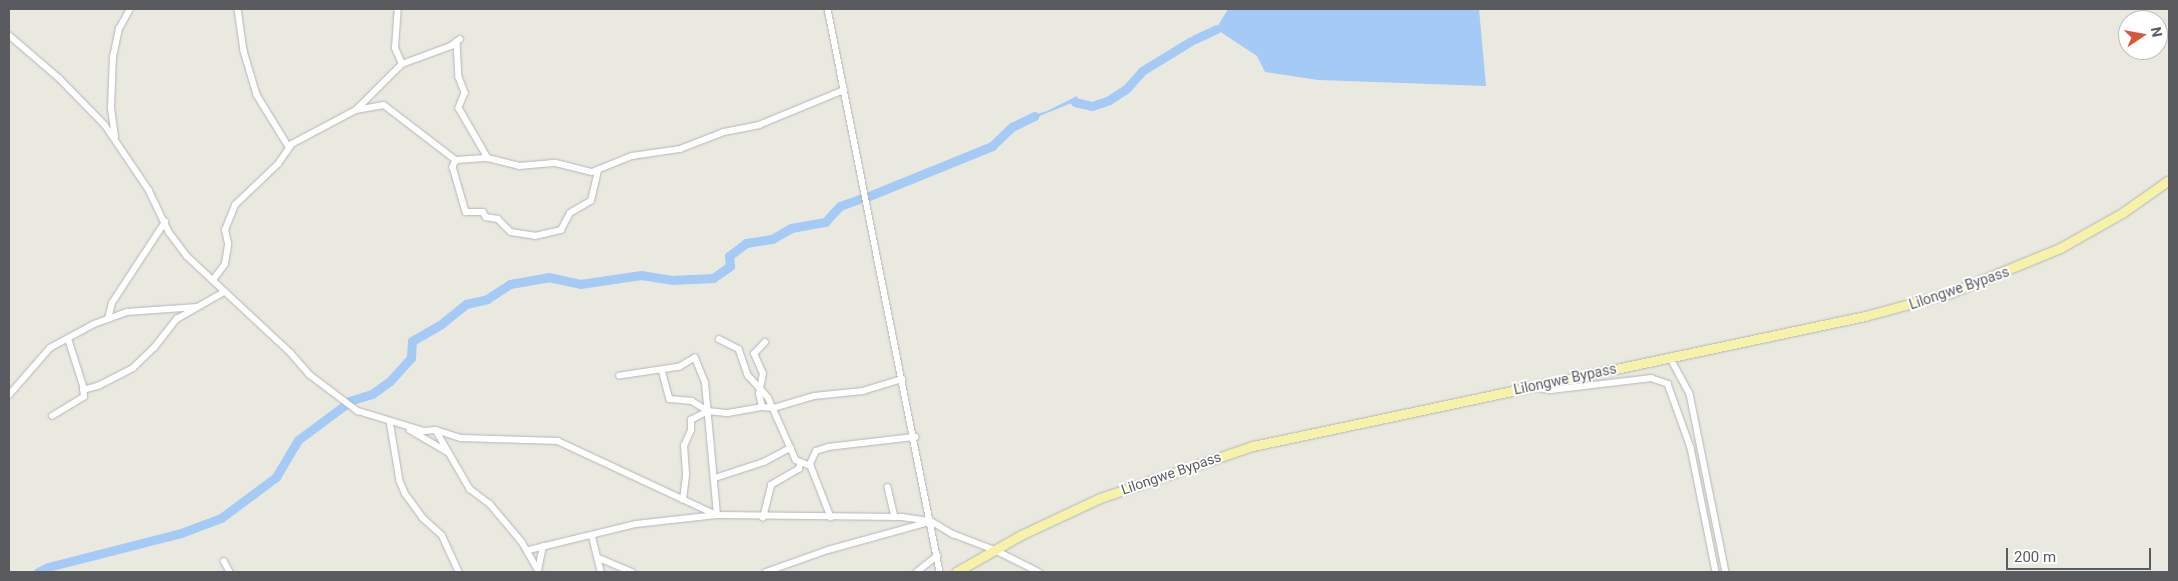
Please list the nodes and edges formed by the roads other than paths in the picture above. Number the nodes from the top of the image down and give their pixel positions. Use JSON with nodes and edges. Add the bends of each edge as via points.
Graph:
{"nodes":[{"id":1,"x":130,"y":9,"type":"edge"},
{"id":2,"x":238,"y":9,"type":"edge"},
{"id":3,"x":398,"y":9,"type":"edge"},
{"id":4,"x":828,"y":9,"type":"edge"},
{"id":5,"x":9,"y":36,"type":"edge"},
{"id":6,"x":402,"y":64,"type":"junction"},
{"id":7,"x":844,"y":90,"type":"junction"},
{"id":8,"x":356,"y":110,"type":"junction"},
{"id":9,"x":116,"y":139,"type":"junction"},
{"id":10,"x":289,"y":147,"type":"junction"},
{"id":11,"x":488,"y":158,"type":"junction"},
{"id":12,"x":456,"y":160,"type":"junction"},
{"id":13,"x":598,"y":171,"type":"junction"},
{"id":14,"x":2169,"y":180,"type":"edge"},
{"id":15,"x":165,"y":222,"type":"junction"},
{"id":16,"x":213,"y":280,"type":"junction"},
{"id":17,"x":224,"y":292,"type":"junction"},
{"id":18,"x":197,"y":307,"type":"junction"},
{"id":19,"x":108,"y":318,"type":"junction"},
{"id":20,"x":68,"y":339,"type":"junction"},
{"id":21,"x":719,"y":339,"type":"dead end"},
{"id":22,"x":765,"y":342,"type":"dead end"},
{"id":23,"x":1670,"y":357,"type":"junction"},
{"id":24,"x":662,"y":370,"type":"junction"},
{"id":25,"x":620,"y":376,"type":"dead end"},
{"id":26,"x":902,"y":379,"type":"junction"},
{"id":27,"x":1528,"y":386,"type":"junction"},
{"id":28,"x":760,"y":388,"type":"junction"},
{"id":29,"x":84,"y":390,"type":"junction"},
{"id":30,"x":9,"y":395,"type":"edge"},
{"id":31,"x":762,"y":407,"type":"junction"},
{"id":32,"x":774,"y":408,"type":"junction"},
{"id":33,"x":708,"y":411,"type":"junction"},
{"id":34,"x":52,"y":416,"type":"dead end"},
{"id":35,"x":390,"y":422,"type":"junction"},
{"id":36,"x":436,"y":430,"type":"junction"},
{"id":37,"x":915,"y":437,"type":"junction"},
{"id":38,"x":790,"y":448,"type":"junction"},
{"id":39,"x":449,"y":453,"type":"junction"},
{"id":40,"x":800,"y":464,"type":"junction"},
{"id":41,"x":810,"y":464,"type":"junction"},
{"id":42,"x":715,"y":478,"type":"junction"},
{"id":43,"x":888,"y":487,"type":"dead end"},
{"id":44,"x":683,"y":500,"type":"junction"},
{"id":45,"x":717,"y":515,"type":"junction"},
{"id":46,"x":895,"y":517,"type":"junction"},
{"id":47,"x":763,"y":518,"type":"junction"},
{"id":48,"x":831,"y":518,"type":"junction"},
{"id":49,"x":931,"y":521,"type":"junction"},
{"id":50,"x":592,"y":535,"type":"junction"},
{"id":51,"x":543,"y":547,"type":"junction"},
{"id":52,"x":529,"y":550,"type":"junction"},
{"id":53,"x":995,"y":550,"type":"junction"},
{"id":54,"x":937,"y":556,"type":"junction"},
{"id":55,"x":600,"y":558,"type":"junction"},
{"id":56,"x":224,"y":561,"type":"dead end"},
{"id":57,"x":538,"y":571,"type":"edge"},
{"id":58,"x":230,"y":572,"type":"edge"},
{"id":59,"x":459,"y":572,"type":"edge"},
{"id":60,"x":601,"y":572,"type":"edge"},
{"id":61,"x":632,"y":572,"type":"edge"},
{"id":62,"x":766,"y":572,"type":"edge"},
{"id":63,"x":917,"y":572,"type":"edge"},
{"id":64,"x":940,"y":572,"type":"edge"},
{"id":65,"x":956,"y":572,"type":"edge"},
{"id":66,"x":1039,"y":572,"type":"edge"},
{"id":67,"x":1716,"y":572,"type":"edge"},
{"id":68,"x":1726,"y":572,"type":"edge"}],
"edges":[{"from":1,"to":9,"type":"street","via":[[119,29],[113,57],[111,108]]},
{"from":2,"to":10,"type":"street","via":[[244,51],[257,95]]},
{"from":3,"to":6,"type":"street","via":[[395,48]]},
{"from":4,"to":7,"type":"street"},
{"from":5,"to":9,"type":"street","via":[[59,78]]},
{"from":6,"to":8,"type":"street"},
{"from":6,"to":11,"type":"street","via":[[459,41],[459,77],[465,98],[459,108]]},
{"from":7,"to":13,"type":"street","via":[[759,125],[724,132],[680,149],[632,156]]},
{"from":7,"to":26,"type":"street"},
{"from":8,"to":10,"type":"street"},
{"from":8,"to":12,"type":"street","via":[[384,105]]},
{"from":9,"to":15,"type":"street"},
{"from":10,"to":16,"type":"street","via":[[278,164],[235,205],[226,230],[225,264]]},
{"from":11,"to":12,"type":"street"},
{"from":11,"to":13,"type":"street","via":[[518,166],[556,163]]},
{"from":12,"to":13,"type":"street","via":[[453,167],[466,212],[483,212],[511,232],[535,236],[561,230],[570,213],[591,201]]},
{"from":14,"to":23,"type":"main road","name":"Lilongwe Bypass","via":[[2060,248],[1950,294],[1865,316]]},
{"from":15,"to":16,"type":"street","via":[[178,244]]},
{"from":15,"to":19,"type":"street","via":[[112,303]]},
{"from":16,"to":17,"type":"street"},
{"from":17,"to":18,"type":"street"},
{"from":17,"to":35,"type":"street","via":[[330,391],[365,415]]},
{"from":18,"to":19,"type":"street","via":[[127,312]]},
{"from":18,"to":29,"type":"street","via":[[177,318],[154,348],[132,368]]},
{"from":19,"to":20,"type":"street"},
{"from":20,"to":29,"type":"street"},
{"from":20,"to":30,"type":"street","via":[[50,348]]},
{"from":21,"to":28,"type":"street","via":[[739,349],[748,375]]},
{"from":22,"to":28,"type":"street","via":[[754,354],[763,374]]},
{"from":23,"to":27,"type":"main road","name":"Lilongwe Bypass"},
{"from":23,"to":68,"type":"street","via":[[1690,394]]},
{"from":24,"to":25,"type":"street"},
{"from":24,"to":33,"type":"street","via":[[670,398],[692,401]]},
{"from":24,"to":33,"type":"street","via":[[680,367],[695,358],[703,375]]},
{"from":26,"to":32,"type":"street","via":[[863,391],[814,396]]},
{"from":26,"to":37,"type":"street"},
{"from":27,"to":53,"type":"main road","name":"Lilongwe Bypass","via":[[1231,452],[1100,498]]},
{"from":27,"to":67,"type":"street","via":[[1551,390],[1651,378],[1668,384],[1691,448]]},
{"from":28,"to":31,"type":"street"},
{"from":28,"to":32,"type":"street"},
{"from":29,"to":34,"type":"street","via":[[81,400]]},
{"from":31,"to":32,"type":"street"},
{"from":31,"to":33,"type":"street","via":[[728,413]]},
{"from":32,"to":38,"type":"street"},
{"from":33,"to":42,"type":"street"},
{"from":33,"to":44,"type":"street","via":[[691,420],[691,430],[684,446],[686,474]]},
{"from":35,"to":36,"type":"street","via":[[424,432]]},
{"from":35,"to":39,"type":"street","via":[[423,436]]},
{"from":35,"to":59,"type":"street","via":[[405,493],[423,518],[442,535]]},
{"from":36,"to":39,"type":"street"},
{"from":36,"to":44,"type":"street","via":[[461,438],[558,441]]},
{"from":37,"to":41,"type":"street","via":[[828,447],[816,451]]},
{"from":37,"to":49,"type":"street"},
{"from":38,"to":40,"type":"street"},
{"from":38,"to":42,"type":"street","via":[[764,462]]},
{"from":39,"to":52,"type":"street","via":[[470,489],[490,504]]},
{"from":40,"to":41,"type":"street"},
{"from":40,"to":47,"type":"street","via":[[799,469],[771,485]]},
{"from":41,"to":48,"type":"street","via":[[827,500]]},
{"from":42,"to":45,"type":"street"},
{"from":43,"to":46,"type":"street"},
{"from":44,"to":45,"type":"street"},
{"from":45,"to":47,"type":"street"},
{"from":45,"to":50,"type":"street","via":[[636,524]]},
{"from":46,"to":48,"type":"street"},
{"from":46,"to":49,"type":"street"},
{"from":47,"to":48,"type":"street"},
{"from":49,"to":53,"type":"street","via":[[953,534]]},
{"from":49,"to":54,"type":"street"},
{"from":49,"to":62,"type":"street","via":[[828,550]]},
{"from":50,"to":51,"type":"street"},
{"from":50,"to":55,"type":"street"},
{"from":51,"to":52,"type":"street"},
{"from":51,"to":57,"type":"street"},
{"from":52,"to":57,"type":"street"},
{"from":53,"to":65,"type":"main road","name":"Lilongwe Bypass"},
{"from":53,"to":66,"type":"street"},
{"from":54,"to":63,"type":"street"},
{"from":54,"to":64,"type":"street"},
{"from":55,"to":60,"type":"street"},
{"from":55,"to":61,"type":"street"},
{"from":56,"to":58,"type":"street"}]}
